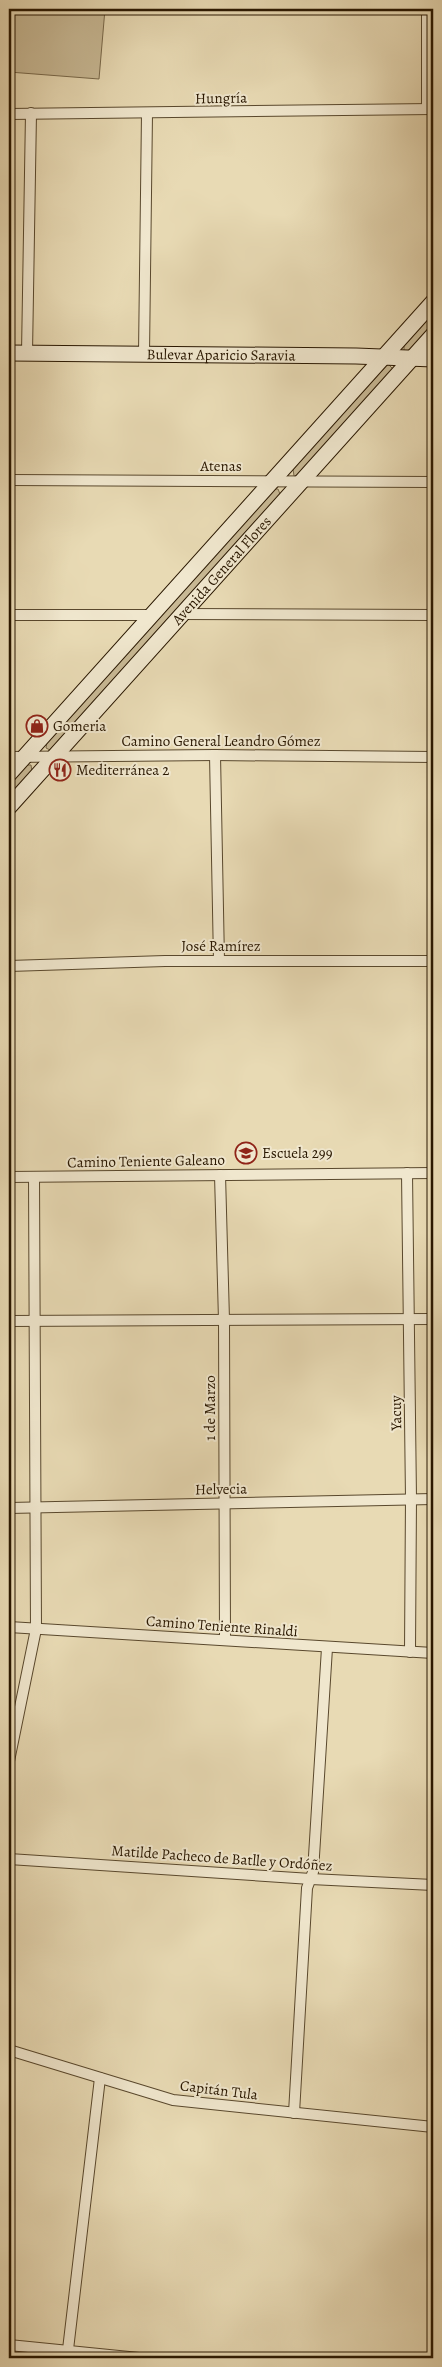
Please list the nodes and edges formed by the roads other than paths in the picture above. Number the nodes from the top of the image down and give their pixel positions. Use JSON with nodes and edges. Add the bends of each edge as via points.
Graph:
{"nodes":[{"id":1,"x":427,"y":9,"type":"edge"},
{"id":2,"x":430,"y":109,"type":"edge"},
{"id":3,"x":31,"y":113,"type":"junction"},
{"id":4,"x":9,"y":114,"type":"edge"},
{"id":5,"x":147,"y":114,"type":"junction"},
{"id":6,"x":433,"y":302,"type":"edge"},
{"id":7,"x":433,"y":334,"type":"edge"},
{"id":8,"x":9,"y":353,"type":"edge"},
{"id":9,"x":26,"y":353,"type":"junction"},
{"id":10,"x":144,"y":354,"type":"junction"},
{"id":11,"x":384,"y":357,"type":"junction"},
{"id":12,"x":410,"y":358,"type":"junction"},
{"id":13,"x":433,"y":359,"type":"edge"},
{"id":14,"x":9,"y":480,"type":"edge"},
{"id":15,"x":272,"y":481,"type":"junction"},
{"id":16,"x":302,"y":481,"type":"junction"},
{"id":17,"x":433,"y":482,"type":"edge"},
{"id":18,"x":181,"y":614,"type":"junction"},
{"id":19,"x":9,"y":615,"type":"edge"},
{"id":20,"x":150,"y":615,"type":"junction"},
{"id":21,"x":433,"y":615,"type":"edge"},
{"id":22,"x":215,"y":755,"type":"junction"},
{"id":23,"x":56,"y":756,"type":"junction"},
{"id":24,"x":9,"y":757,"type":"edge"},
{"id":25,"x":24,"y":757,"type":"junction"},
{"id":26,"x":433,"y":757,"type":"edge"},
{"id":27,"x":9,"y":774,"type":"edge"},
{"id":28,"x":9,"y":807,"type":"edge"},
{"id":29,"x":219,"y":961,"type":"junction"},
{"id":30,"x":433,"y":961,"type":"edge"},
{"id":31,"x":9,"y":966,"type":"edge"},
{"id":32,"x":407,"y":1173,"type":"junction"},
{"id":33,"x":433,"y":1173,"type":"edge"},
{"id":34,"x":220,"y":1175,"type":"junction"},
{"id":35,"x":9,"y":1177,"type":"edge"},
{"id":36,"x":34,"y":1177,"type":"junction"},
{"id":37,"x":410,"y":1319,"type":"junction"},
{"id":38,"x":433,"y":1319,"type":"edge"},
{"id":39,"x":224,"y":1320,"type":"junction"},
{"id":40,"x":9,"y":1321,"type":"edge"},
{"id":41,"x":36,"y":1321,"type":"junction"},
{"id":42,"x":412,"y":1498,"type":"junction"},
{"id":43,"x":433,"y":1499,"type":"edge"},
{"id":44,"x":226,"y":1504,"type":"junction"},
{"id":45,"x":9,"y":1508,"type":"edge"},
{"id":46,"x":36,"y":1508,"type":"junction"},
{"id":47,"x":9,"y":1627,"type":"edge"},
{"id":48,"x":36,"y":1629,"type":"junction"},
{"id":49,"x":225,"y":1640,"type":"junction"},
{"id":50,"x":327,"y":1648,"type":"junction"},
{"id":51,"x":410,"y":1652,"type":"junction"},
{"id":52,"x":433,"y":1653,"type":"edge"},
{"id":53,"x":9,"y":1761,"type":"edge"},
{"id":54,"x":9,"y":1859,"type":"edge"},
{"id":55,"x":311,"y":1879,"type":"junction"},
{"id":56,"x":433,"y":1885,"type":"edge"},
{"id":57,"x":9,"y":2050,"type":"edge"},
{"id":58,"x":100,"y":2078,"type":"junction"},
{"id":59,"x":294,"y":2114,"type":"junction"},
{"id":60,"x":433,"y":2126,"type":"edge"},
{"id":61,"x":9,"y":2344,"type":"edge"},
{"id":62,"x":68,"y":2355,"type":"edge"},
{"id":63,"x":139,"y":2358,"type":"edge"}],
"edges":[{"from":1,"to":2,"type":"street"},
{"from":2,"to":5,"type":"street","name":"Hungría"},
{"from":3,"to":4,"type":"street","name":"Hungría"},
{"from":3,"to":5,"type":"street","name":"Hungría"},
{"from":3,"to":9,"type":"street"},
{"from":5,"to":10,"type":"street"},
{"from":6,"to":11,"type":"main road","name":"Avenida General Flores"},
{"from":7,"to":12,"type":"main road","name":"Avenida General Flores"},
{"from":8,"to":9,"type":"main road","name":"Bulevar Aparicio Saravia"},
{"from":9,"to":10,"type":"main road","name":"Bulevar Aparicio Saravia"},
{"from":10,"to":11,"type":"main road","name":"Bulevar Aparicio Saravia"},
{"from":11,"to":12,"type":"main road","name":"Bulevar Aparicio Saravia"},
{"from":11,"to":15,"type":"main road","name":"Avenida General Flores"},
{"from":12,"to":13,"type":"main road","name":"Bulevar Aparicio Saravia"},
{"from":12,"to":16,"type":"main road","name":"Avenida General Flores"},
{"from":14,"to":15,"type":"street","name":"Atenas"},
{"from":15,"to":16,"type":"street","name":"Atenas"},
{"from":15,"to":20,"type":"main road","name":"Avenida General Flores"},
{"from":16,"to":17,"type":"street","name":"Atenas"},
{"from":16,"to":18,"type":"main road","name":"Avenida General Flores"},
{"from":18,"to":21,"type":"street"},
{"from":18,"to":23,"type":"main road","name":"Avenida General Flores"},
{"from":19,"to":20,"type":"street"},
{"from":20,"to":25,"type":"main road","name":"Avenida General Flores"},
{"from":22,"to":23,"type":"street","name":"Camino General Leandro Gómez"},
{"from":22,"to":26,"type":"street","name":"Camino General Leandro Gómez"},
{"from":22,"to":29,"type":"street"},
{"from":23,"to":25,"type":"street","name":"Camino General Leandro Gómez"},
{"from":23,"to":28,"type":"main road","name":"Avenida General Flores"},
{"from":24,"to":25,"type":"street","name":"Camino General Leandro Gómez"},
{"from":25,"to":27,"type":"main road","name":"Avenida General Flores"},
{"from":29,"to":30,"type":"street","name":"José Ramírez"},
{"from":29,"to":31,"type":"street","name":"José Ramírez"},
{"from":32,"to":33,"type":"street","name":"Camino Teniente Galeano"},
{"from":32,"to":34,"type":"street","name":"Camino Teniente Galeano"},
{"from":32,"to":37,"type":"street","name":"Yacuy"},
{"from":34,"to":36,"type":"street","name":"Camino Teniente Galeano"},
{"from":34,"to":39,"type":"street","name":"1 de Marzo"},
{"from":35,"to":36,"type":"street","name":"Camino Teniente Galeano"},
{"from":36,"to":41,"type":"street"},
{"from":37,"to":38,"type":"street"},
{"from":37,"to":39,"type":"street"},
{"from":37,"to":42,"type":"street","name":"Yacuy"},
{"from":39,"to":41,"type":"street"},
{"from":39,"to":44,"type":"street","name":"1 de Marzo"},
{"from":40,"to":41,"type":"street"},
{"from":41,"to":46,"type":"street"},
{"from":42,"to":43,"type":"street","name":"Helvecia"},
{"from":42,"to":44,"type":"street","name":"Helvecia"},
{"from":42,"to":51,"type":"street","name":"Yacuy"},
{"from":44,"to":46,"type":"street","name":"Helvecia"},
{"from":44,"to":49,"type":"street","name":"1 de Marzo"},
{"from":45,"to":46,"type":"street","name":"Helvecia"},
{"from":46,"to":48,"type":"street"},
{"from":47,"to":48,"type":"street","name":"Camino Teniente Rinaldi"},
{"from":48,"to":49,"type":"street","name":"Camino Teniente Rinaldi"},
{"from":48,"to":53,"type":"street"},
{"from":49,"to":50,"type":"street","name":"Camino Teniente Rinaldi"},
{"from":50,"to":51,"type":"street","name":"Camino Teniente Rinaldi"},
{"from":50,"to":55,"type":"street"},
{"from":51,"to":52,"type":"street","name":"Camino Teniente Rinaldi"},
{"from":54,"to":55,"type":"street","name":"Matilde Pacheco de Batlle y Ordóñez"},
{"from":55,"to":56,"type":"street","name":"Matilde Pacheco de Batlle y Ordóñez"},
{"from":55,"to":59,"type":"street","via":[[307,1888]]},
{"from":57,"to":58,"type":"street","name":"Capitán Tula"},
{"from":58,"to":59,"type":"street","name":"Capitán Tula","via":[[173,2100]]},
{"from":58,"to":62,"type":"street"},
{"from":59,"to":60,"type":"street","name":"Capitán Tula"},
{"from":61,"to":62,"type":"street"},
{"from":62,"to":63,"type":"street"}]}
